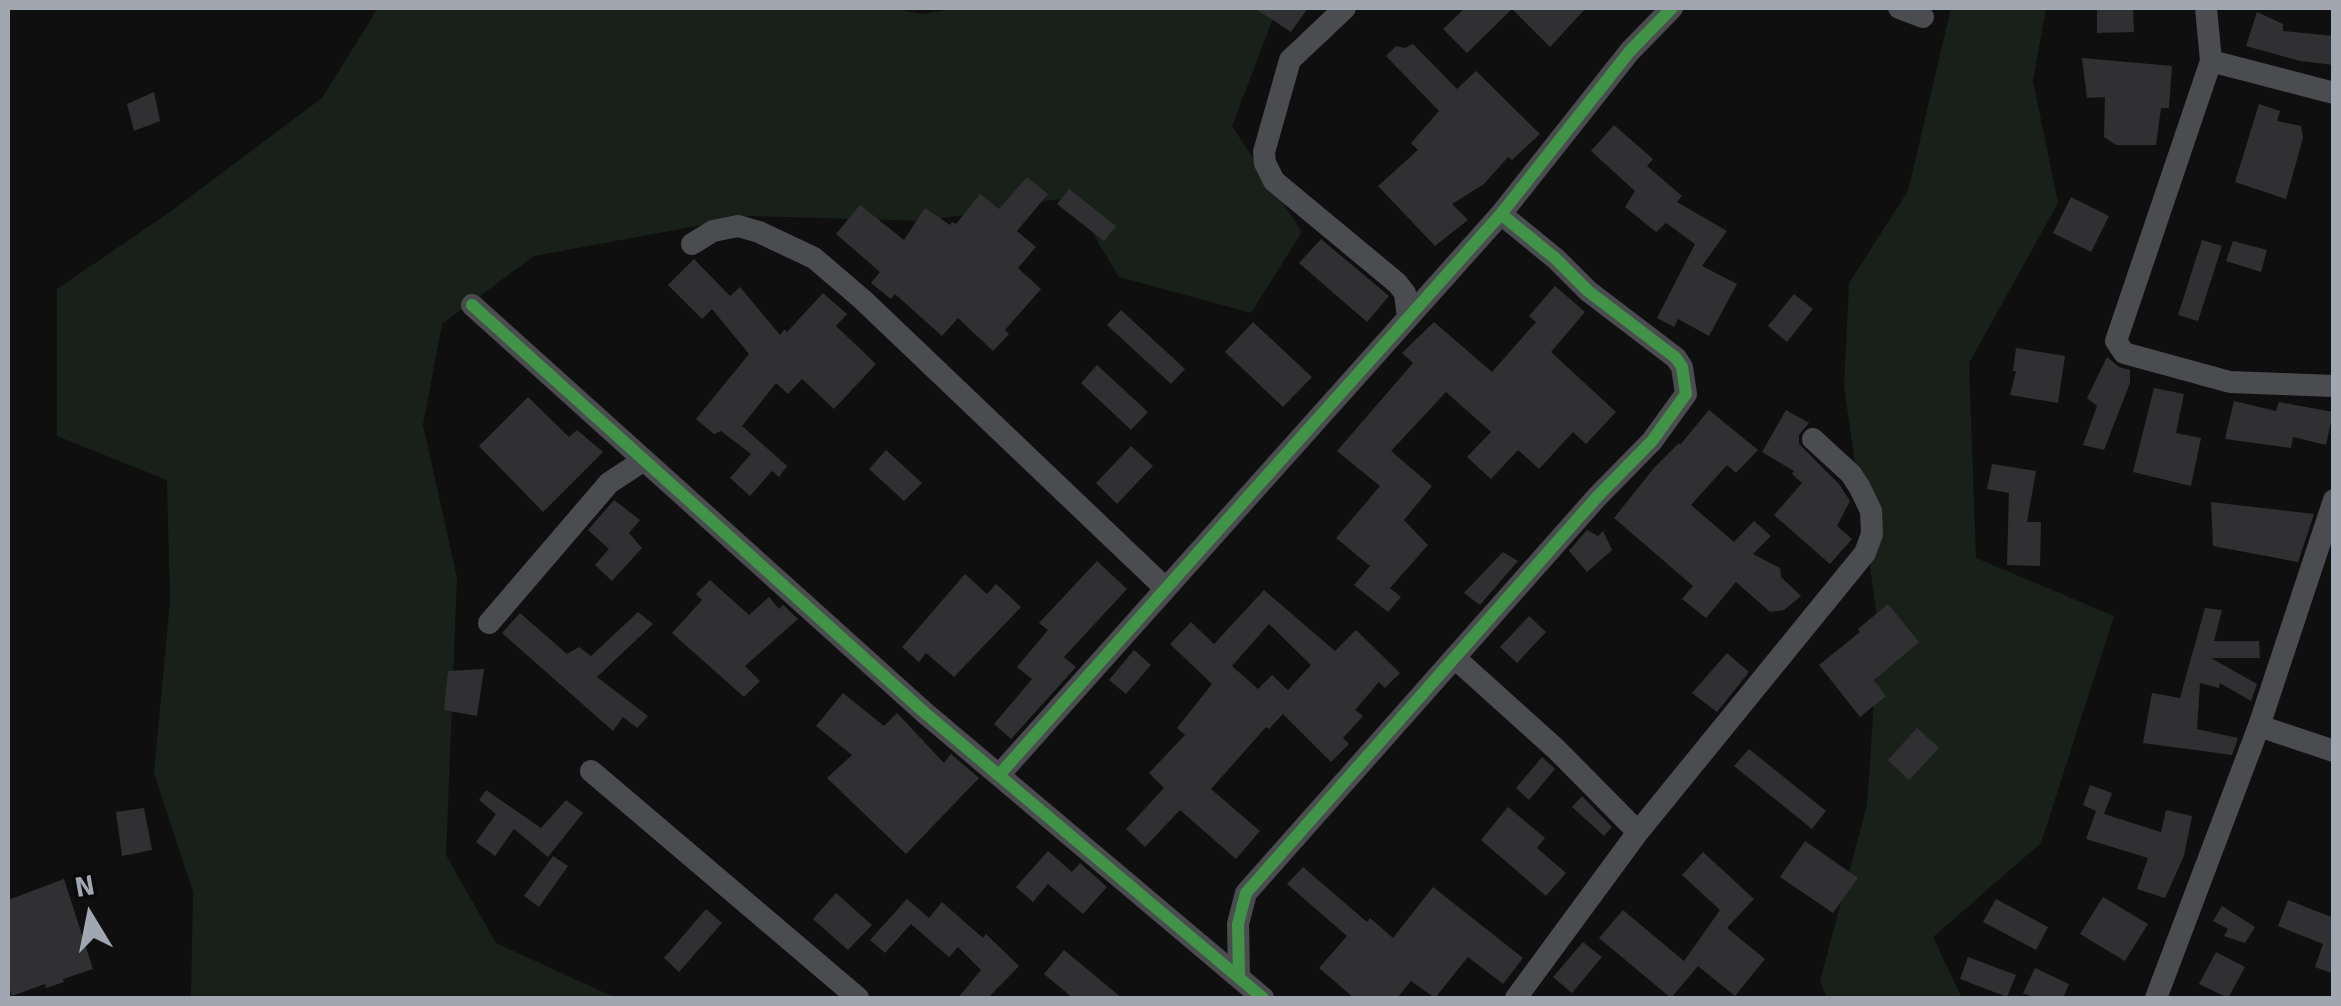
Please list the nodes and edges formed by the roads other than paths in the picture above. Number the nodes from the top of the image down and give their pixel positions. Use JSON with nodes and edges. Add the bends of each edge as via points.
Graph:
{"nodes":[{"id":1,"x":1344,"y":8,"type":"edge"},
{"id":2,"x":1672,"y":8,"type":"edge"},
{"id":3,"x":1900,"y":8,"type":"edge"},
{"id":4,"x":2206,"y":8,"type":"edge"},
{"id":5,"x":1923,"y":16,"type":"dead end"},
{"id":6,"x":2211,"y":61,"type":"junction"},
{"id":7,"x":2334,"y":93,"type":"edge"},
{"id":8,"x":1502,"y":214,"type":"junction"},
{"id":9,"x":692,"y":244,"type":"dead end"},
{"id":10,"x":472,"y":305,"type":"dead end"},
{"id":11,"x":1408,"y":318,"type":"junction"},
{"id":12,"x":2334,"y":386,"type":"edge"},
{"id":13,"x":1814,"y":439,"type":"dead end"},
{"id":14,"x":644,"y":460,"type":"junction"},
{"id":15,"x":2334,"y":500,"type":"edge"},
{"id":16,"x":1166,"y":588,"type":"junction"},
{"id":17,"x":489,"y":623,"type":"dead end"},
{"id":18,"x":1455,"y":658,"type":"junction"},
{"id":19,"x":2259,"y":726,"type":"junction"},
{"id":20,"x":2334,"y":752,"type":"edge"},
{"id":21,"x":592,"y":771,"type":"dead end"},
{"id":22,"x":998,"y":776,"type":"junction"},
{"id":23,"x":1638,"y":832,"type":"junction"},
{"id":24,"x":1239,"y":978,"type":"junction"},
{"id":25,"x":853,"y":997,"type":"edge"},
{"id":26,"x":1263,"y":998,"type":"edge"},
{"id":27,"x":1516,"y":998,"type":"edge"},
{"id":28,"x":2156,"y":998,"type":"edge"}],
"edges":[{"from":1,"to":11,"type":"street","via":[[1290,60],[1266,163],[1274,181],[1397,283]]},
{"from":2,"to":8,"type":"street","via":[[1630,51]]},
{"from":3,"to":5,"type":"street"},
{"from":4,"to":6,"type":"street"},
{"from":6,"to":7,"type":"street"},
{"from":6,"to":12,"type":"street","via":[[2116,341],[2124,354],[2230,382]]},
{"from":8,"to":11,"type":"street"},
{"from":8,"to":18,"type":"street","via":[[1676,358],[1686,394]]},
{"from":9,"to":16,"type":"street","via":[[738,226],[814,258]]},
{"from":10,"to":14,"type":"street"},
{"from":11,"to":16,"type":"street"},
{"from":13,"to":23,"type":"street","via":[[1852,474],[1871,511],[1865,553]]},
{"from":14,"to":17,"type":"street","via":[[609,483]]},
{"from":14,"to":22,"type":"street"},
{"from":15,"to":19,"type":"street"},
{"from":16,"to":22,"type":"street"},
{"from":18,"to":23,"type":"street"},
{"from":18,"to":24,"type":"street","via":[[1246,893],[1238,924]]},
{"from":19,"to":20,"type":"street"},
{"from":19,"to":28,"type":"street"},
{"from":21,"to":25,"type":"street"},
{"from":22,"to":24,"type":"street"},
{"from":23,"to":27,"type":"street"},
{"from":24,"to":26,"type":"street"}]}
